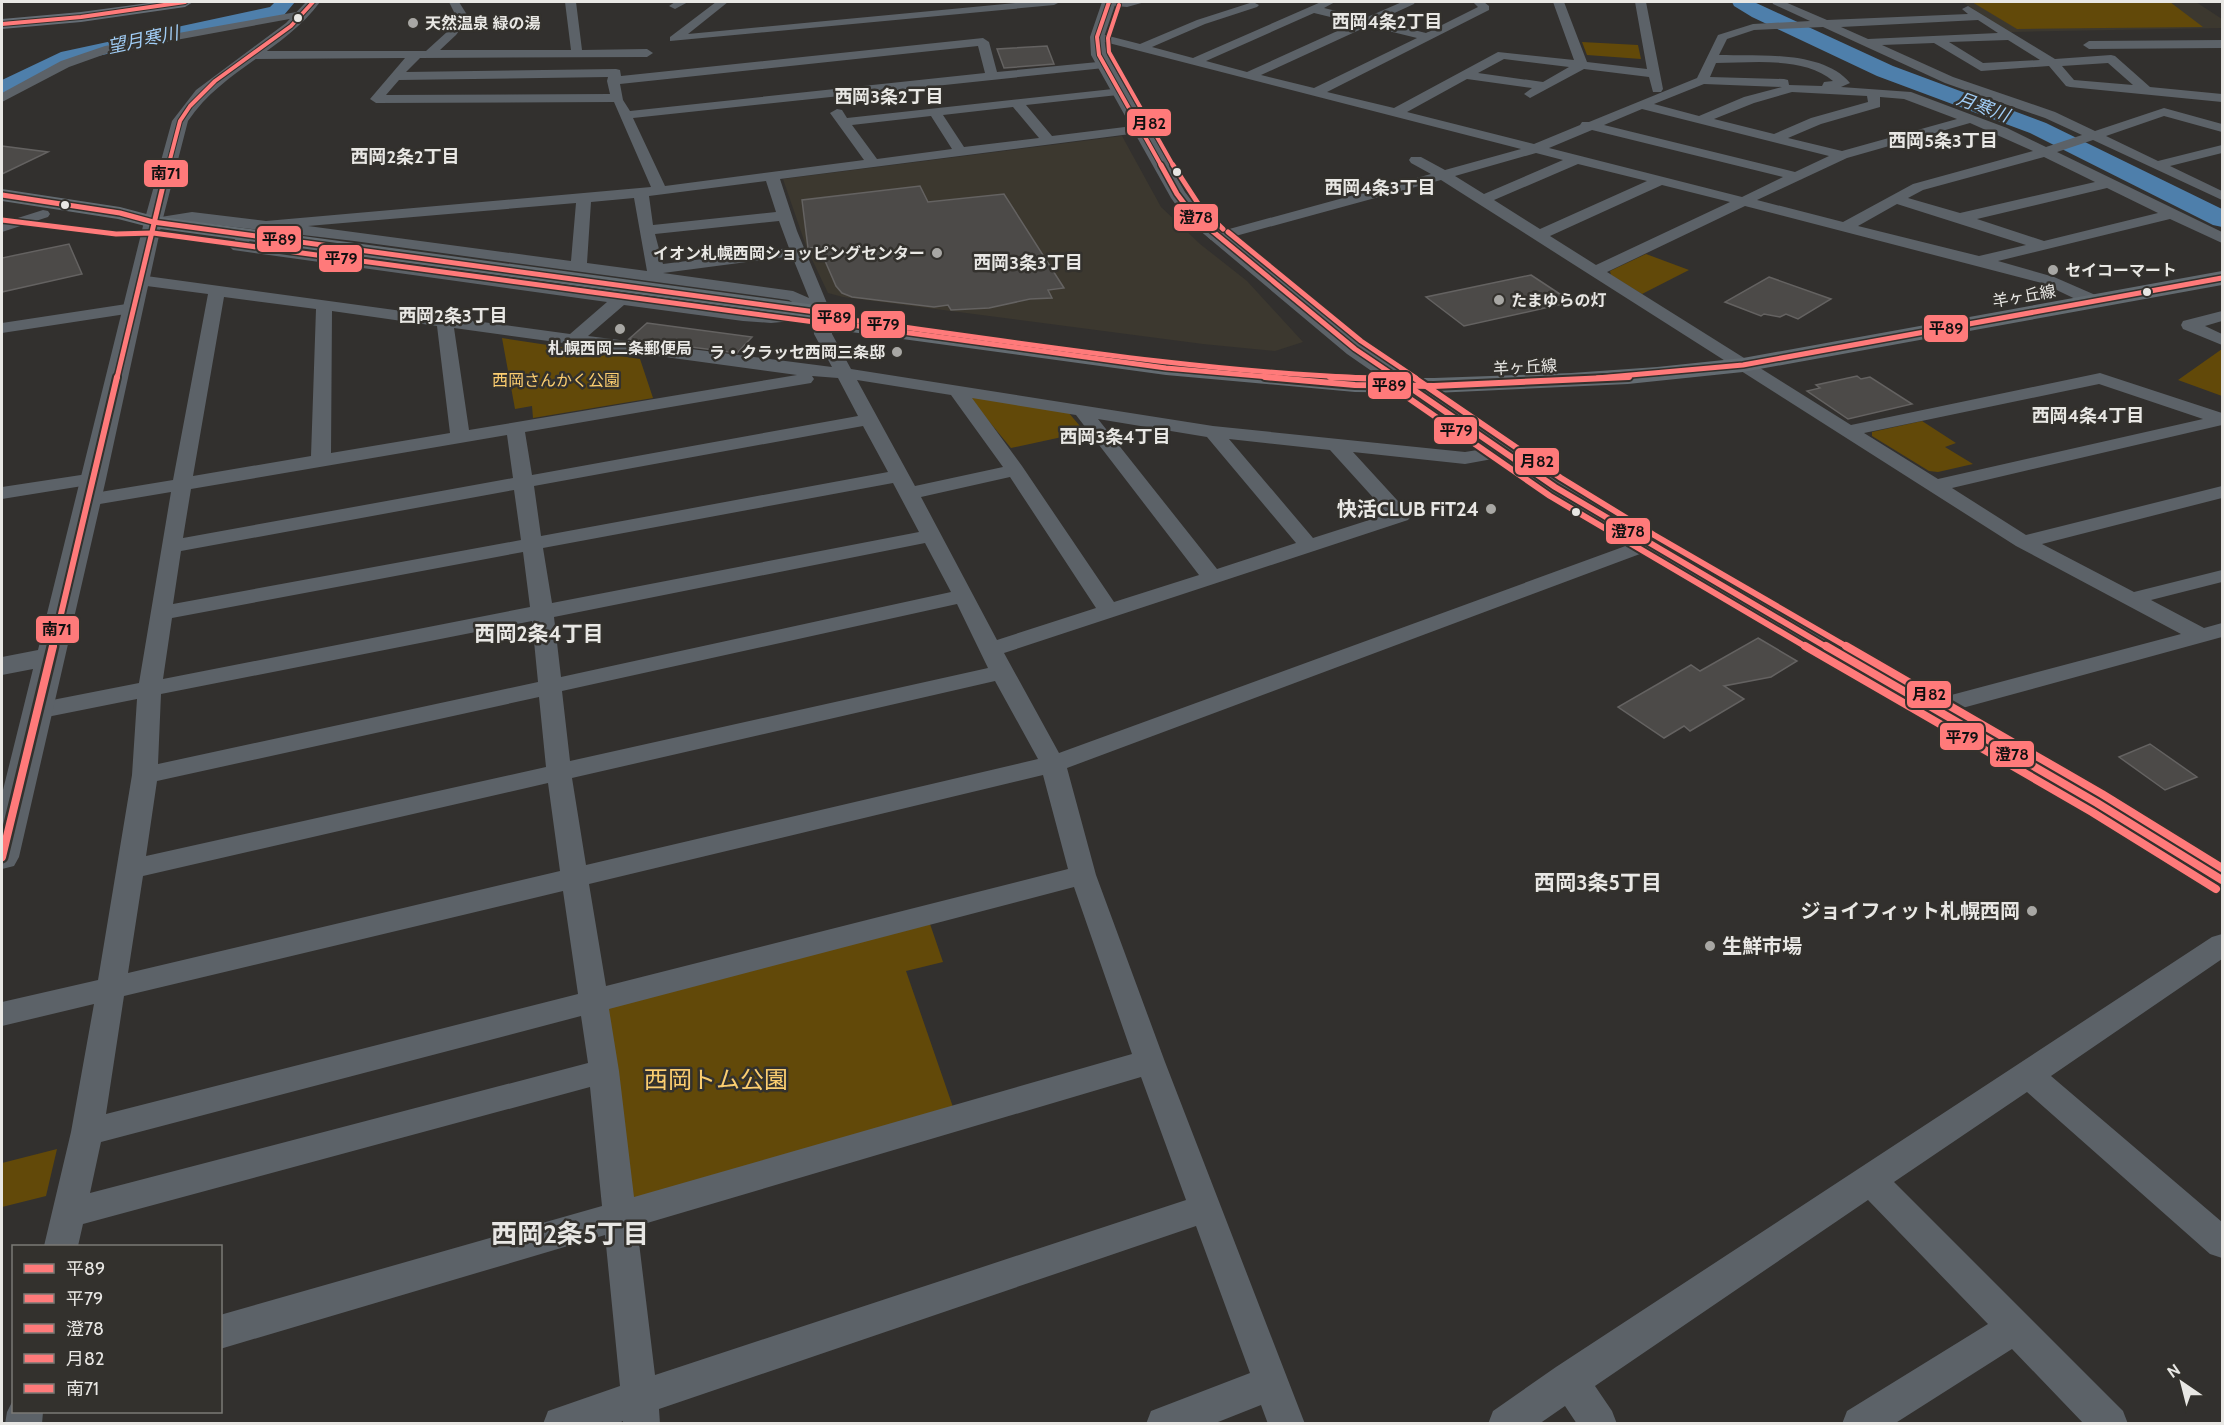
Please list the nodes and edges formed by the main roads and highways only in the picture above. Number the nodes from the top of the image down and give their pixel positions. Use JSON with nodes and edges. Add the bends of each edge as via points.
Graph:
{"nodes":[{"id":1,"x":185,"y":2,"type":"edge"},
{"id":2,"x":2,"y":24,"type":"edge"},
{"id":3,"x":2,"y":195,"type":"edge"},
{"id":4,"x":2,"y":209,"type":"edge"},
{"id":5,"x":153,"y":222,"type":"junction"},
{"id":6,"x":2223,"y":260,"type":"edge"},
{"id":7,"x":2223,"y":278,"type":"edge"},
{"id":8,"x":1395,"y":377,"type":"junction"}],
"edges":[{"from":1,"to":2,"type":"main road"},
{"from":3,"to":5,"type":"main road","name":"羊ヶ丘線","via":[[120,213]]},
{"from":4,"to":5,"type":"main road","name":"羊ヶ丘線","via":[[117,224]]},
{"from":5,"to":8,"type":"main road","name":"羊ヶ丘線","via":[[823,313],[852,325],[1143,366],[1355,385]]},
{"from":6,"to":8,"type":"main road","name":"羊ヶ丘線","via":[[1719,350]]},
{"from":7,"to":8,"type":"main road","name":"羊ヶ丘線","via":[[1743,365],[1626,378]]}]}
